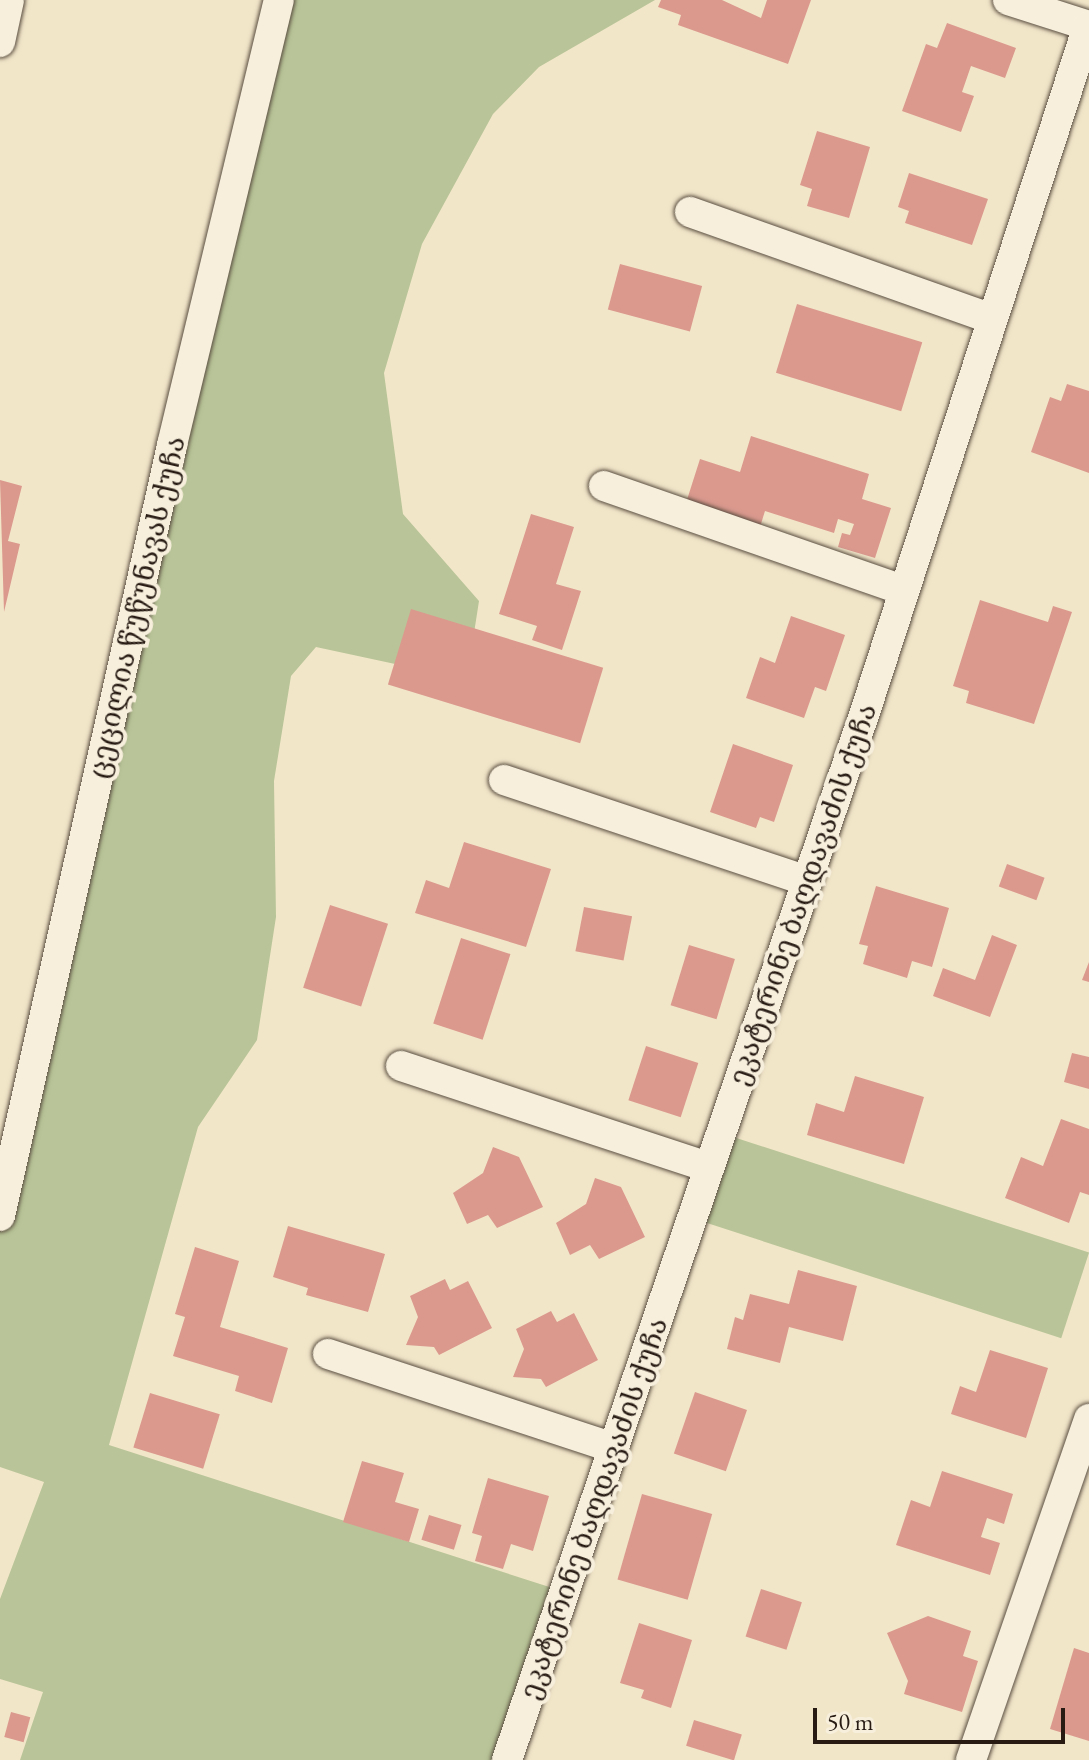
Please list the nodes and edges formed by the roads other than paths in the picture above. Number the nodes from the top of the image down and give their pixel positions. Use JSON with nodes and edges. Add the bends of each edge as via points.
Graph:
{"nodes":[{"id":1,"x":9,"y":0,"type":"edge"},
{"id":2,"x":279,"y":0,"type":"edge"},
{"id":3,"x":1008,"y":0,"type":"edge"},
{"id":4,"x":1088,"y":26,"type":"edge"},
{"id":5,"x":0,"y":42,"type":"edge"},
{"id":6,"x":690,"y":212,"type":"dead end"},
{"id":7,"x":990,"y":318,"type":"junction"},
{"id":8,"x":604,"y":486,"type":"dead end"},
{"id":9,"x":903,"y":590,"type":"junction"},
{"id":10,"x":504,"y":780,"type":"dead end"},
{"id":11,"x":807,"y":881,"type":"junction"},
{"id":12,"x":401,"y":1066,"type":"dead end"},
{"id":13,"x":709,"y":1167,"type":"junction"},
{"id":14,"x":0,"y":1216,"type":"edge"},
{"id":15,"x":328,"y":1354,"type":"dead end"},
{"id":16,"x":1089,"y":1419,"type":"edge"},
{"id":17,"x":614,"y":1448,"type":"junction"},
{"id":18,"x":507,"y":1760,"type":"edge"},
{"id":19,"x":971,"y":1760,"type":"edge"}],
"edges":[{"from":1,"to":5,"type":"street"},
{"from":2,"to":14,"type":"street","name":"ცეცილია წუწუნავას ქუჩა","via":[[70,891]]},
{"from":3,"to":4,"type":"street"},
{"from":4,"to":7,"type":"street","name":"ეკატერინე ბაღდავაძის ქუჩა"},
{"from":6,"to":7,"type":"street"},
{"from":7,"to":9,"type":"street","name":"ეკატერინე ბაღდავაძის ქუჩა"},
{"from":8,"to":9,"type":"street"},
{"from":9,"to":11,"type":"street","name":"ეკატერინე ბაღდავაძის ქუჩა"},
{"from":10,"to":11,"type":"street"},
{"from":11,"to":13,"type":"street","name":"ეკატერინე ბაღდავაძის ქუჩა"},
{"from":12,"to":13,"type":"street"},
{"from":13,"to":17,"type":"street","name":"ეკატერინე ბაღდავაძის ქუჩა"},
{"from":15,"to":17,"type":"street"},
{"from":16,"to":19,"type":"street"},
{"from":17,"to":18,"type":"street","name":"ეკატერინე ბაღდავაძის ქუჩა"}]}
